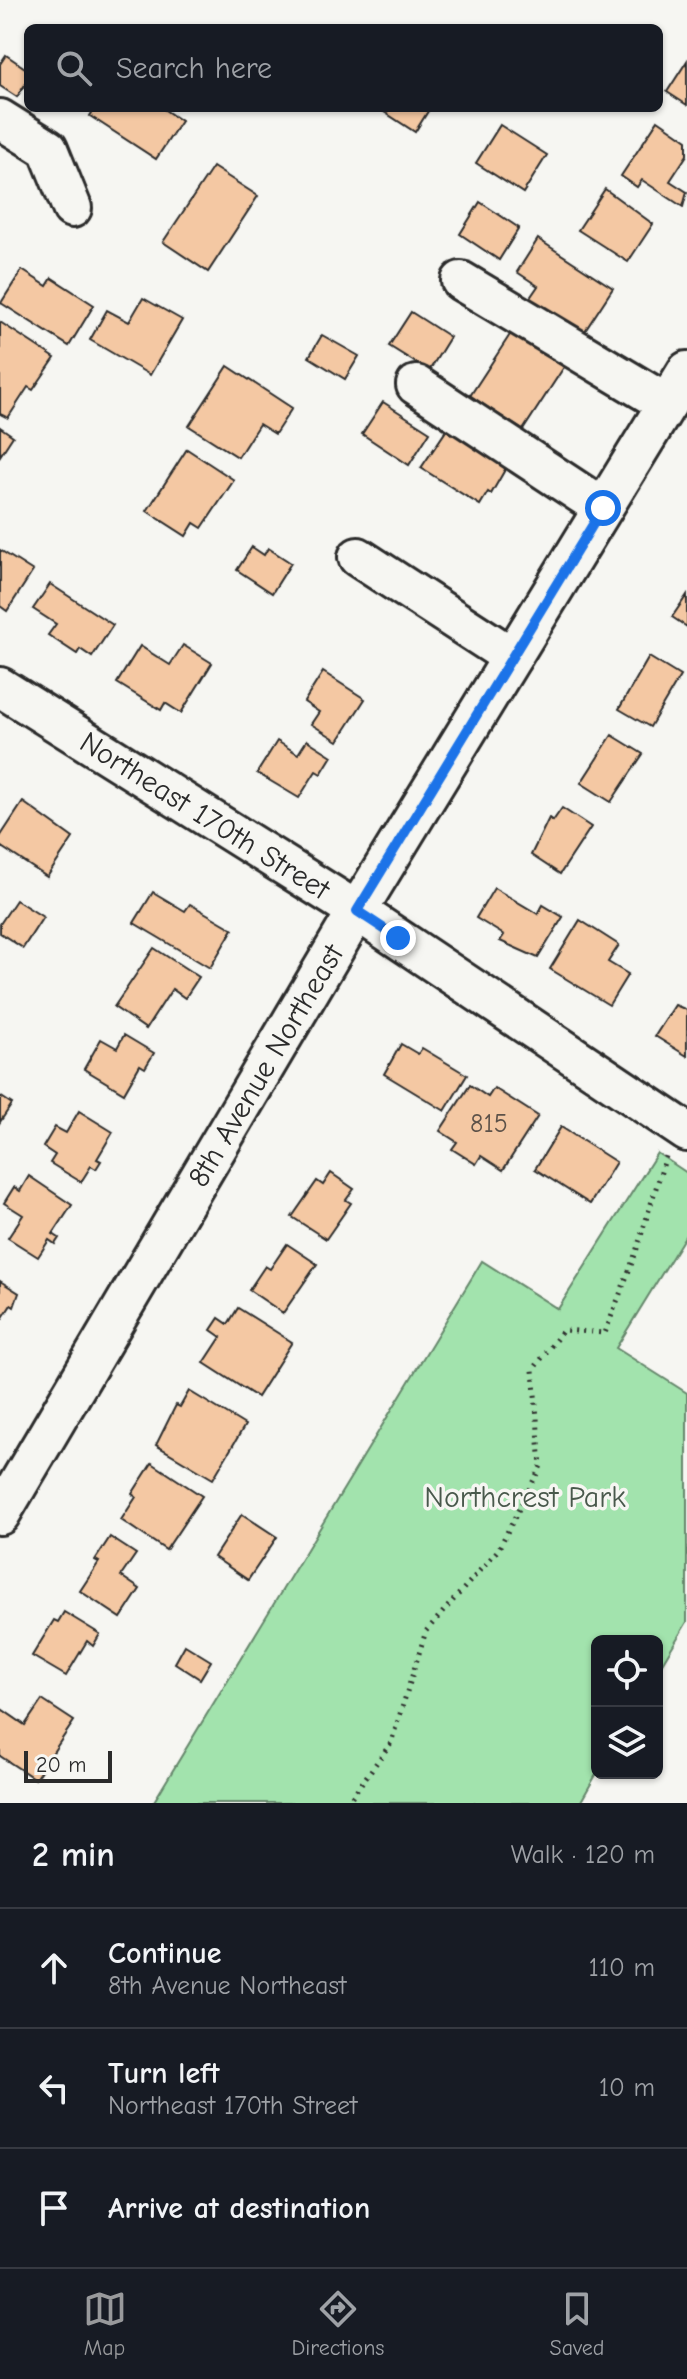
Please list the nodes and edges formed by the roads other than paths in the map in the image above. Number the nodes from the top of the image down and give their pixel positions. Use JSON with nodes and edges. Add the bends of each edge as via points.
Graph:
{"nodes":[{"id":1,"x":0,"y":119,"type":"edge"},
{"id":2,"x":72,"y":208,"type":"dead end"},
{"id":3,"x":461,"y":281,"type":"dead end"},
{"id":4,"x":687,"y":371,"type":"edge"},
{"id":5,"x":416,"y":385,"type":"dead end"},
{"id":6,"x":667,"y":404,"type":"junction"},
{"id":7,"x":603,"y":508,"type":"junction"},
{"id":8,"x":358,"y":557,"type":"dead end"},
{"id":9,"x":512,"y":657,"type":"junction"},
{"id":10,"x":0,"y":687,"type":"edge"},
{"id":11,"x":357,"y":911,"type":"junction"},
{"id":12,"x":682,"y":1129,"type":"edge"},
{"id":13,"x":0,"y":1515,"type":"edge"}],
"edges":[{"from":1,"to":2,"type":"street","via":[[48,149]]},
{"from":3,"to":6,"type":"street"},
{"from":4,"to":6,"type":"street","name":"8th Avenue Northeast"},
{"from":5,"to":7,"type":"street"},
{"from":6,"to":7,"type":"street","name":"8th Avenue Northeast"},
{"from":7,"to":9,"type":"street","name":"8th Avenue Northeast"},
{"from":8,"to":9,"type":"street"},
{"from":9,"to":11,"type":"street","name":"8th Avenue Northeast"},
{"from":10,"to":11,"type":"street","name":"Northeast 170th Street"},
{"from":11,"to":12,"type":"street","name":"Northeast 170th Street"},
{"from":11,"to":13,"type":"street","name":"8th Avenue Northeast"}]}
